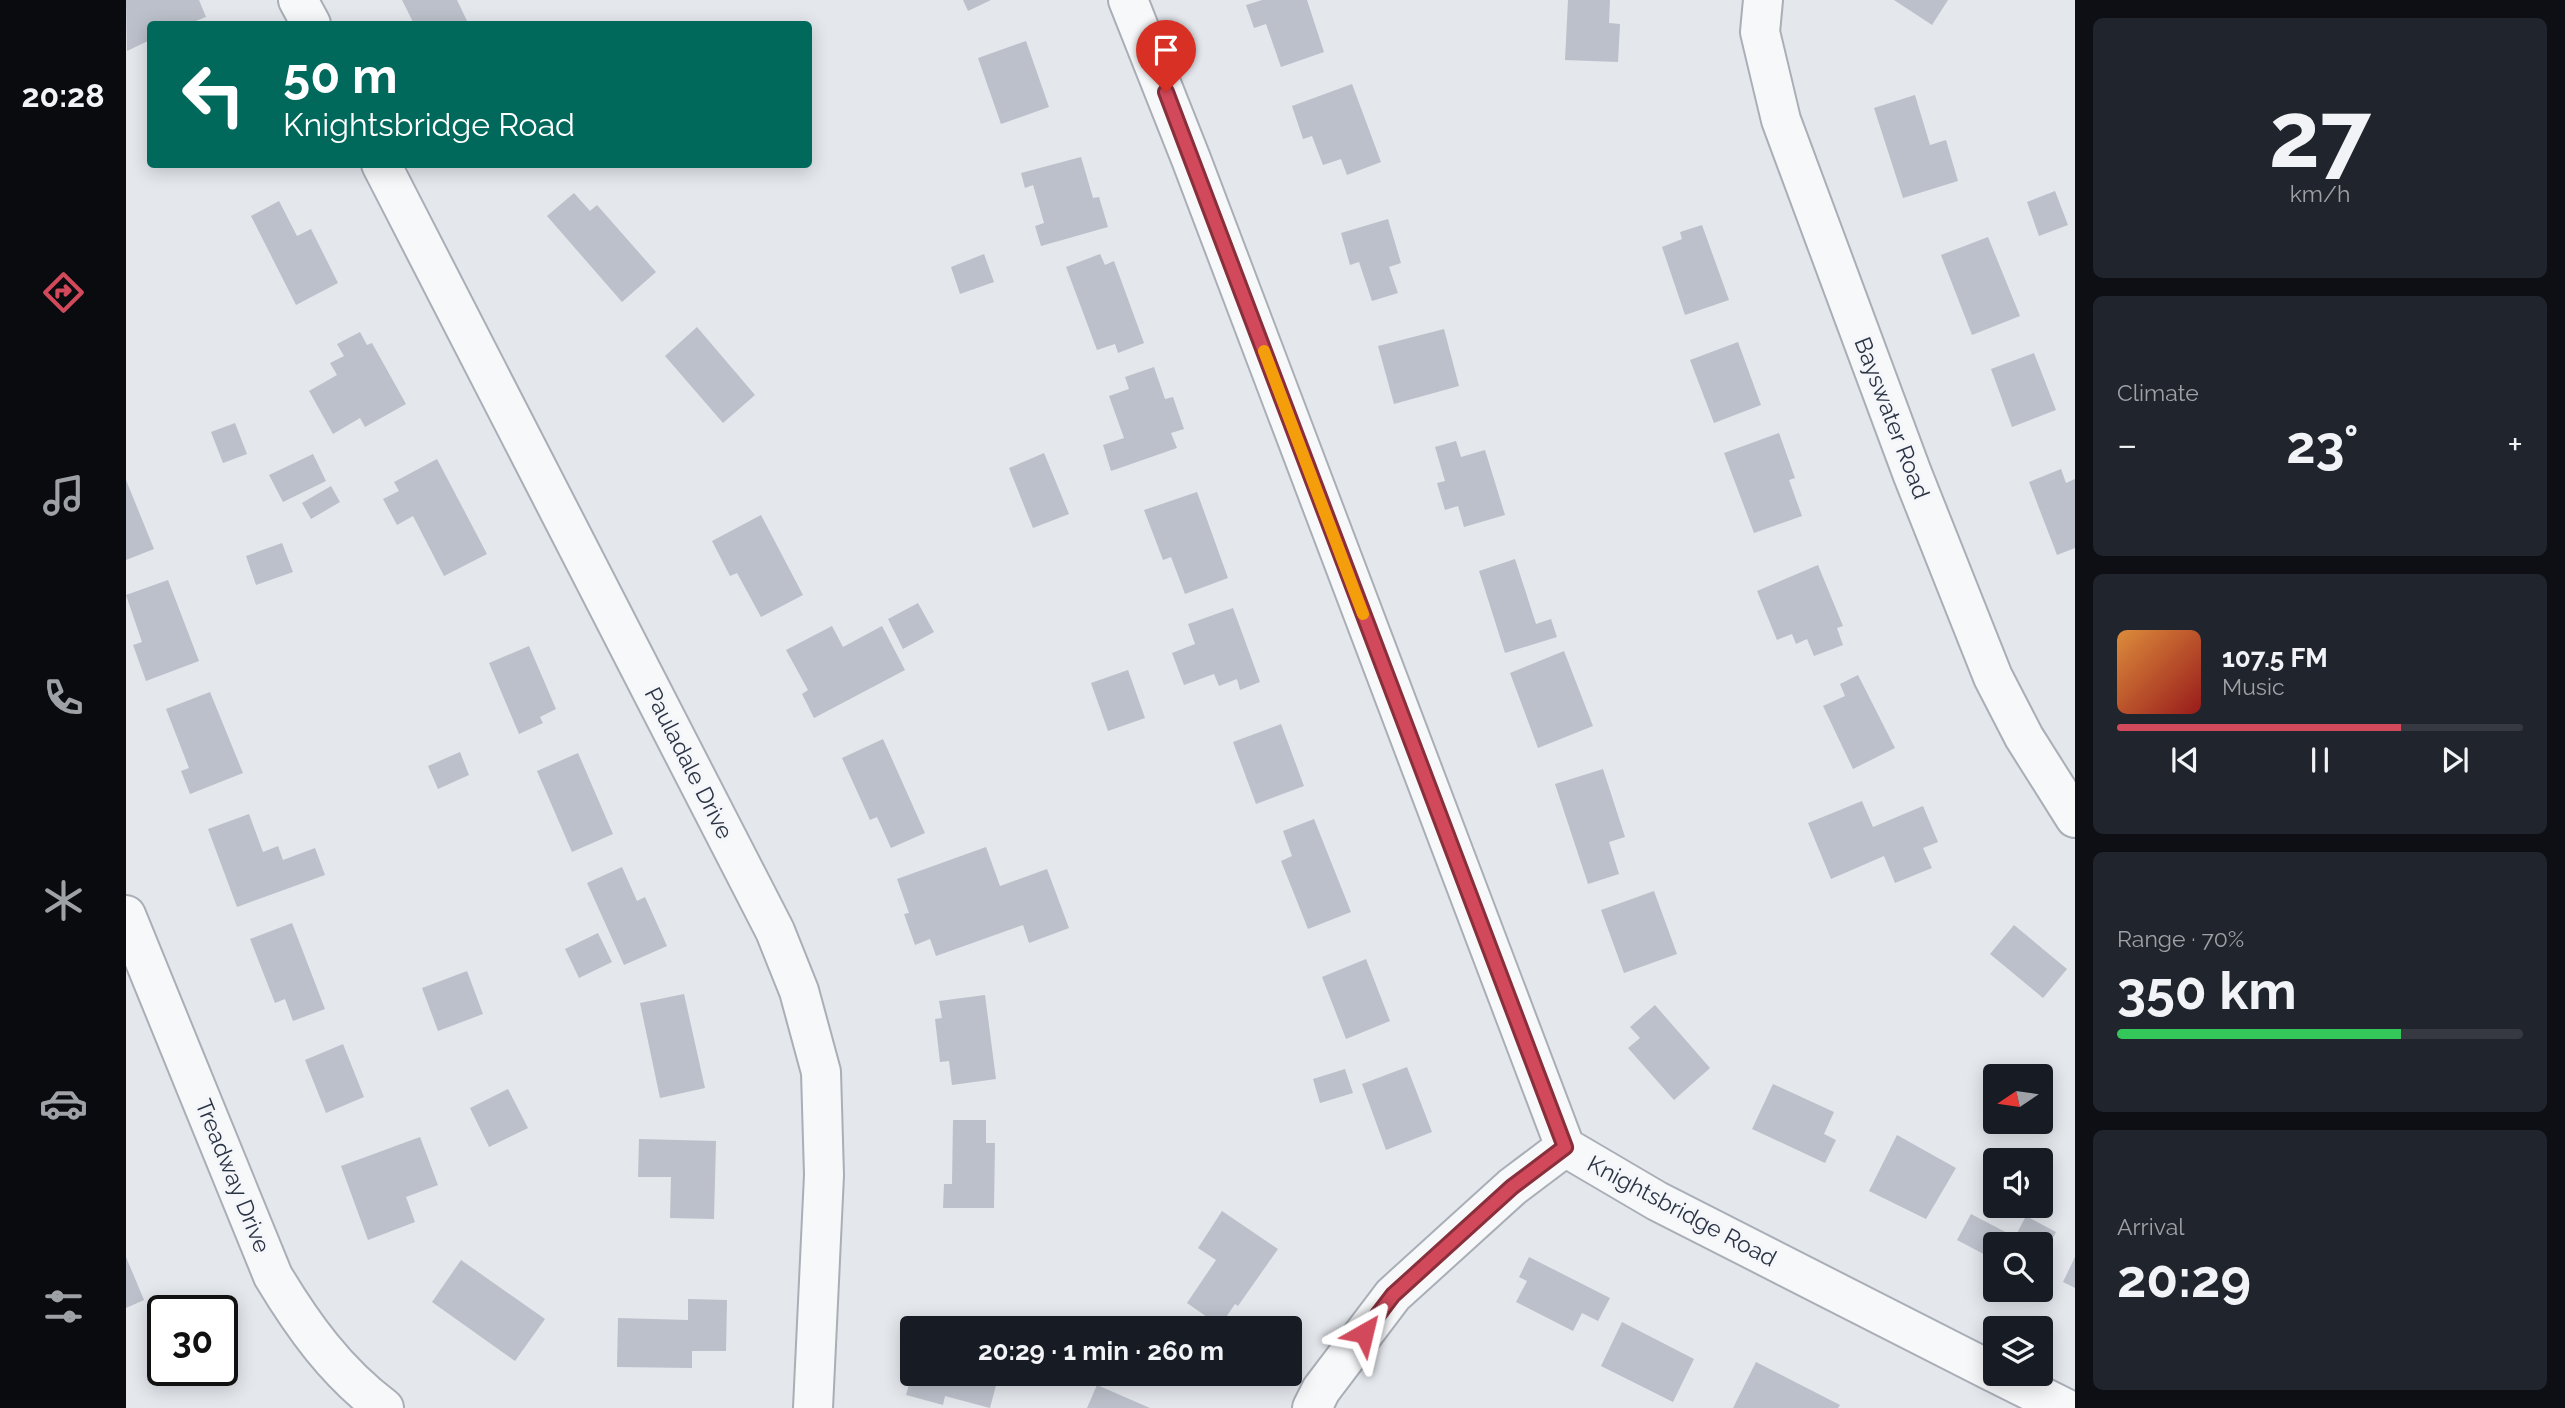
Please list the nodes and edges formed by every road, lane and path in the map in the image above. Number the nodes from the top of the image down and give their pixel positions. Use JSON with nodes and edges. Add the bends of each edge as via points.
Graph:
{"nodes":[{"id":1,"x":298,"y":0,"type":"edge"},
{"id":2,"x":1128,"y":0,"type":"edge"},
{"id":3,"x":1763,"y":0,"type":"edge"},
{"id":4,"x":309,"y":21,"type":"edge"},
{"id":5,"x":383,"y":168,"type":"edge"},
{"id":6,"x":2075,"y":818,"type":"edge"},
{"id":7,"x":126,"y":915,"type":"edge"},
{"id":8,"x":1565,"y":1147,"type":"junction"},
{"id":9,"x":1983,"y":1366,"type":"edge"},
{"id":10,"x":2022,"y":1386,"type":"edge"},
{"id":11,"x":384,"y":1408,"type":"edge"},
{"id":12,"x":813,"y":1408,"type":"edge"},
{"id":13,"x":1312,"y":1408,"type":"edge"},
{"id":14,"x":2065,"y":1408,"type":"edge"}],
"edges":[{"from":1,"to":4,"type":"street"},
{"from":2,"to":8,"type":"street","name":"Knightsbridge Road"},
{"from":3,"to":6,"type":"street","name":"Bayswater Road","via":[[1760,32],[1782,120],[1912,473],[1993,677]]},
{"from":5,"to":12,"type":"street","name":"Pauladale Drive","via":[[775,931],[799,991],[821,1072],[824,1175]]},
{"from":7,"to":11,"type":"street","name":"Treadway Drive","via":[[273,1276],[298,1318],[337,1367]]},
{"from":8,"to":9,"type":"street","name":"Knightsbridge Road","via":[[1657,1201]]},
{"from":8,"to":13,"type":"street","via":[[1512,1187],[1393,1295]]},
{"from":10,"to":14,"type":"street","name":"Knightsbridge Road"}]}
